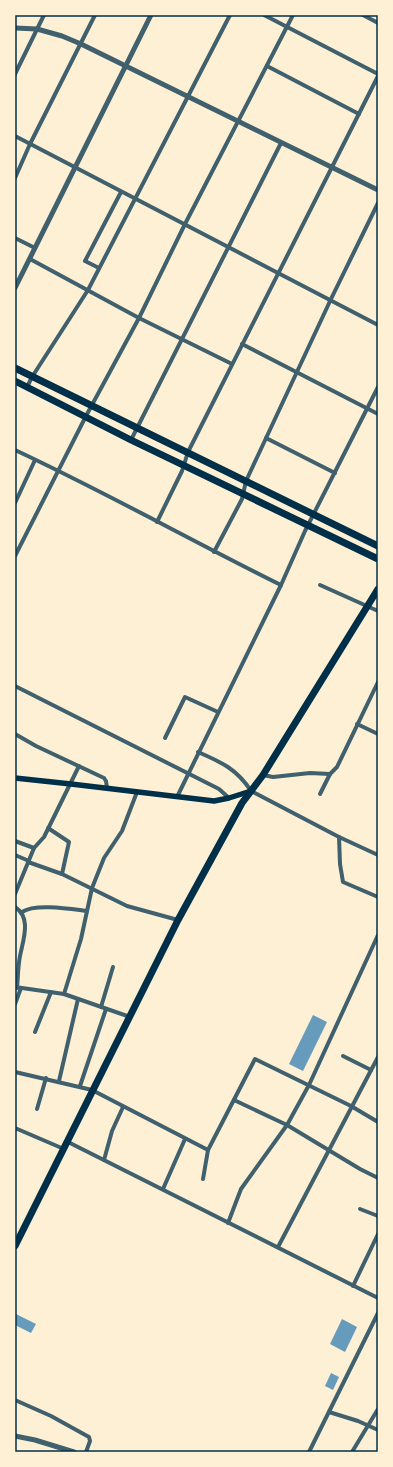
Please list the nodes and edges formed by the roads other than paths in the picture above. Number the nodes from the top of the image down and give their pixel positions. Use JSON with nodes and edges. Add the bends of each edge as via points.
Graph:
{"nodes":[{"id":1,"x":44,"y":15,"type":"edge"},
{"id":2,"x":96,"y":15,"type":"edge"},
{"id":3,"x":151,"y":15,"type":"edge"},
{"id":4,"x":230,"y":15,"type":"edge"},
{"id":5,"x":264,"y":15,"type":"edge"},
{"id":6,"x":293,"y":15,"type":"edge"},
{"id":7,"x":363,"y":15,"type":"edge"},
{"id":8,"x":378,"y":23,"type":"edge"},
{"id":9,"x":287,"y":27,"type":"junction"},
{"id":10,"x":15,"y":28,"type":"edge"},
{"id":11,"x":37,"y":29,"type":"junction"},
{"id":12,"x":81,"y":44,"type":"junction"},
{"id":13,"x":126,"y":65,"type":"junction"},
{"id":14,"x":267,"y":66,"type":"junction"},
{"id":15,"x":15,"y":74,"type":"edge"},
{"id":16,"x":378,"y":75,"type":"edge"},
{"id":17,"x":187,"y":95,"type":"junction"},
{"id":18,"x":359,"y":114,"type":"junction"},
{"id":19,"x":238,"y":122,"type":"junction"},
{"id":20,"x":15,"y":136,"type":"edge"},
{"id":21,"x":281,"y":143,"type":"junction"},
{"id":22,"x":30,"y":144,"type":"junction"},
{"id":23,"x":75,"y":166,"type":"junction"},
{"id":24,"x":332,"y":168,"type":"junction"},
{"id":25,"x":15,"y":178,"type":"edge"},
{"id":26,"x":378,"y":190,"type":"edge"},
{"id":27,"x":121,"y":192,"type":"junction"},
{"id":28,"x":134,"y":199,"type":"junction"},
{"id":29,"x":378,"y":203,"type":"edge"},
{"id":30,"x":185,"y":224,"type":"junction"},
{"id":31,"x":15,"y":238,"type":"edge"},
{"id":32,"x":228,"y":247,"type":"junction"},
{"id":33,"x":35,"y":248,"type":"junction"},
{"id":34,"x":30,"y":259,"type":"junction"},
{"id":35,"x":99,"y":268,"type":"junction"},
{"id":36,"x":278,"y":274,"type":"junction"},
{"id":37,"x":15,"y":288,"type":"edge"},
{"id":38,"x":88,"y":290,"type":"junction"},
{"id":39,"x":331,"y":299,"type":"junction"},
{"id":40,"x":139,"y":318,"type":"junction"},
{"id":41,"x":378,"y":324,"type":"edge"},
{"id":42,"x":183,"y":340,"type":"junction"},
{"id":43,"x":242,"y":344,"type":"junction"},
{"id":44,"x":232,"y":364,"type":"junction"},
{"id":45,"x":15,"y":368,"type":"edge"},
{"id":46,"x":297,"y":373,"type":"junction"},
{"id":47,"x":32,"y":377,"type":"junction"},
{"id":48,"x":15,"y":381,"type":"edge"},
{"id":49,"x":27,"y":387,"type":"junction"},
{"id":50,"x":378,"y":387,"type":"edge"},
{"id":51,"x":91,"y":406,"type":"junction"},
{"id":52,"x":367,"y":409,"type":"junction"},
{"id":53,"x":378,"y":414,"type":"edge"},
{"id":54,"x":86,"y":416,"type":"junction"},
{"id":55,"x":138,"y":428,"type":"junction"},
{"id":56,"x":266,"y":438,"type":"junction"},
{"id":57,"x":132,"y":440,"type":"junction"},
{"id":58,"x":15,"y":450,"type":"edge"},
{"id":59,"x":188,"y":452,"type":"junction"},
{"id":60,"x":35,"y":460,"type":"junction"},
{"id":61,"x":184,"y":465,"type":"junction"},
{"id":62,"x":57,"y":471,"type":"junction"},
{"id":63,"x":335,"y":473,"type":"junction"},
{"id":64,"x":246,"y":481,"type":"junction"},
{"id":65,"x":242,"y":493,"type":"junction"},
{"id":66,"x":15,"y":503,"type":"edge"},
{"id":67,"x":314,"y":515,"type":"junction"},
{"id":68,"x":157,"y":522,"type":"junction"},
{"id":69,"x":308,"y":526,"type":"junction"},
{"id":70,"x":378,"y":546,"type":"edge"},
{"id":71,"x":214,"y":552,"type":"junction"},
{"id":72,"x":15,"y":556,"type":"edge"},
{"id":73,"x":378,"y":559,"type":"edge"},
{"id":74,"x":281,"y":585,"type":"junction"},
{"id":75,"x":320,"y":585,"type":"dead end"},
{"id":76,"x":378,"y":589,"type":"edge"},
{"id":77,"x":366,"y":606,"type":"junction"},
{"id":78,"x":378,"y":611,"type":"edge"},
{"id":79,"x":378,"y":682,"type":"edge"},
{"id":80,"x":15,"y":686,"type":"edge"},
{"id":81,"x":218,"y":712,"type":"junction"},
{"id":82,"x":357,"y":724,"type":"junction"},
{"id":83,"x":15,"y":734,"type":"edge"},
{"id":84,"x":378,"y":734,"type":"edge"},
{"id":85,"x":166,"y":738,"type":"dead end"},
{"id":86,"x":198,"y":752,"type":"junction"},
{"id":87,"x":79,"y":766,"type":"junction"},
{"id":88,"x":188,"y":772,"type":"junction"},
{"id":89,"x":330,"y":774,"type":"junction"},
{"id":90,"x":263,"y":775,"type":"junction"},
{"id":91,"x":15,"y":778,"type":"edge"},
{"id":92,"x":71,"y":784,"type":"junction"},
{"id":93,"x":108,"y":788,"type":"junction"},
{"id":94,"x":251,"y":791,"type":"junction"},
{"id":95,"x":137,"y":792,"type":"junction"},
{"id":96,"x":320,"y":794,"type":"dead end"},
{"id":97,"x":177,"y":797,"type":"junction"},
{"id":98,"x":228,"y":798,"type":"junction"},
{"id":99,"x":48,"y":828,"type":"junction"},
{"id":100,"x":339,"y":837,"type":"junction"},
{"id":101,"x":15,"y":841,"type":"edge"},
{"id":102,"x":34,"y":848,"type":"junction"},
{"id":103,"x":15,"y":855,"type":"edge"},
{"id":104,"x":378,"y":856,"type":"edge"},
{"id":105,"x":29,"y":862,"type":"junction"},
{"id":106,"x":62,"y":874,"type":"junction"},
{"id":107,"x":92,"y":888,"type":"junction"},
{"id":108,"x":15,"y":894,"type":"edge"},
{"id":109,"x":378,"y":897,"type":"edge"},
{"id":110,"x":15,"y":907,"type":"edge"},
{"id":111,"x":87,"y":911,"type":"junction"},
{"id":112,"x":22,"y":912,"type":"junction"},
{"id":113,"x":178,"y":920,"type":"junction"},
{"id":114,"x":378,"y":935,"type":"edge"},
{"id":115,"x":112,"y":967,"type":"dead end"},
{"id":116,"x":18,"y":988,"type":"edge"},
{"id":117,"x":51,"y":992,"type":"junction"},
{"id":118,"x":64,"y":994,"type":"junction"},
{"id":119,"x":78,"y":999,"type":"junction"},
{"id":120,"x":15,"y":1004,"type":"edge"},
{"id":121,"x":104,"y":1008,"type":"junction"},
{"id":122,"x":130,"y":1016,"type":"junction"},
{"id":123,"x":35,"y":1032,"type":"dead end"},
{"id":124,"x":343,"y":1056,"type":"dead end"},
{"id":125,"x":378,"y":1057,"type":"edge"},
{"id":126,"x":371,"y":1070,"type":"junction"},
{"id":127,"x":15,"y":1072,"type":"edge"},
{"id":128,"x":46,"y":1078,"type":"junction"},
{"id":129,"x":59,"y":1081,"type":"junction"},
{"id":130,"x":309,"y":1085,"type":"junction"},
{"id":131,"x":80,"y":1086,"type":"junction"},
{"id":132,"x":92,"y":1090,"type":"junction"},
{"id":133,"x":234,"y":1100,"type":"junction"},
{"id":134,"x":351,"y":1106,"type":"junction"},
{"id":135,"x":123,"y":1107,"type":"junction"},
{"id":136,"x":37,"y":1109,"type":"dead end"},
{"id":137,"x":378,"y":1122,"type":"edge"},
{"id":138,"x":287,"y":1125,"type":"junction"},
{"id":139,"x":15,"y":1128,"type":"edge"},
{"id":140,"x":185,"y":1139,"type":"junction"},
{"id":141,"x":68,"y":1142,"type":"junction"},
{"id":142,"x":64,"y":1149,"type":"junction"},
{"id":143,"x":208,"y":1150,"type":"junction"},
{"id":144,"x":328,"y":1150,"type":"junction"},
{"id":145,"x":104,"y":1160,"type":"junction"},
{"id":146,"x":378,"y":1178,"type":"edge"},
{"id":147,"x":203,"y":1180,"type":"dead end"},
{"id":148,"x":163,"y":1189,"type":"junction"},
{"id":149,"x":360,"y":1209,"type":"dead end"},
{"id":150,"x":378,"y":1216,"type":"edge"},
{"id":151,"x":228,"y":1222,"type":"junction"},
{"id":152,"x":378,"y":1234,"type":"edge"},
{"id":153,"x":15,"y":1246,"type":"edge"},
{"id":154,"x":278,"y":1247,"type":"junction"},
{"id":155,"x":353,"y":1286,"type":"junction"},
{"id":156,"x":378,"y":1298,"type":"edge"},
{"id":157,"x":378,"y":1313,"type":"edge"},
{"id":158,"x":15,"y":1400,"type":"edge"},
{"id":159,"x":378,"y":1409,"type":"edge"},
{"id":160,"x":329,"y":1412,"type":"junction"},
{"id":161,"x":369,"y":1426,"type":"junction"},
{"id":162,"x":378,"y":1430,"type":"edge"},
{"id":163,"x":15,"y":1436,"type":"edge"},
{"id":164,"x":74,"y":1452,"type":"edge"},
{"id":165,"x":86,"y":1452,"type":"edge"},
{"id":166,"x":309,"y":1452,"type":"edge"},
{"id":167,"x":352,"y":1452,"type":"edge"}],
"edges":[{"from":1,"to":11,"type":"street"},
{"from":2,"to":12,"type":"street"},
{"from":3,"to":13,"type":"street"},
{"from":4,"to":17,"type":"street"},
{"from":5,"to":9,"type":"street"},
{"from":6,"to":9,"type":"street"},
{"from":7,"to":8,"type":"street"},
{"from":9,"to":14,"type":"street"},
{"from":9,"to":16,"type":"street"},
{"from":10,"to":11,"type":"street"},
{"from":11,"to":12,"type":"street"},
{"from":11,"to":15,"type":"street"},
{"from":12,"to":13,"type":"street"},
{"from":12,"to":22,"type":"street"},
{"from":13,"to":17,"type":"street"},
{"from":13,"to":23,"type":"street"},
{"from":14,"to":18,"type":"street"},
{"from":14,"to":19,"type":"street"},
{"from":16,"to":18,"type":"street"},
{"from":17,"to":19,"type":"street"},
{"from":17,"to":28,"type":"street"},
{"from":18,"to":24,"type":"street"},
{"from":19,"to":21,"type":"street"},
{"from":19,"to":30,"type":"street"},
{"from":20,"to":22,"type":"street"},
{"from":21,"to":24,"type":"street"},
{"from":21,"to":32,"type":"street"},
{"from":22,"to":23,"type":"street"},
{"from":22,"to":25,"type":"street"},
{"from":23,"to":27,"type":"street"},
{"from":23,"to":33,"type":"street"},
{"from":24,"to":26,"type":"street"},
{"from":24,"to":36,"type":"street"},
{"from":27,"to":28,"type":"street"},
{"from":27,"to":35,"type":"street","via":[[86,261]]},
{"from":28,"to":30,"type":"street"},
{"from":28,"to":35,"type":"street"},
{"from":29,"to":39,"type":"street"},
{"from":30,"to":32,"type":"street"},
{"from":30,"to":40,"type":"street"},
{"from":31,"to":33,"type":"street"},
{"from":32,"to":36,"type":"street"},
{"from":32,"to":42,"type":"street"},
{"from":33,"to":34,"type":"street"},
{"from":34,"to":37,"type":"street"},
{"from":34,"to":38,"type":"street"},
{"from":35,"to":38,"type":"street"},
{"from":36,"to":39,"type":"street"},
{"from":36,"to":43,"type":"street"},
{"from":38,"to":40,"type":"street"},
{"from":38,"to":47,"type":"street"},
{"from":39,"to":41,"type":"street"},
{"from":39,"to":46,"type":"street"},
{"from":40,"to":42,"type":"street"},
{"from":40,"to":51,"type":"street"},
{"from":42,"to":44,"type":"street"},
{"from":42,"to":55,"type":"street"},
{"from":43,"to":44,"type":"street"},
{"from":43,"to":46,"type":"street"},
{"from":44,"to":59,"type":"street"},
{"from":45,"to":47,"type":"highway"},
{"from":46,"to":52,"type":"street"},
{"from":46,"to":56,"type":"street"},
{"from":47,"to":49,"type":"street"},
{"from":47,"to":51,"type":"highway"},
{"from":48,"to":49,"type":"highway"},
{"from":49,"to":54,"type":"highway"},
{"from":50,"to":52,"type":"street"},
{"from":51,"to":54,"type":"street"},
{"from":51,"to":55,"type":"highway"},
{"from":52,"to":53,"type":"street"},
{"from":52,"to":63,"type":"street"},
{"from":54,"to":57,"type":"highway"},
{"from":54,"to":62,"type":"street"},
{"from":55,"to":57,"type":"street"},
{"from":55,"to":59,"type":"highway"},
{"from":56,"to":63,"type":"street"},
{"from":56,"to":64,"type":"street"},
{"from":57,"to":61,"type":"highway"},
{"from":58,"to":60,"type":"street"},
{"from":59,"to":61,"type":"street"},
{"from":59,"to":64,"type":"highway"},
{"from":60,"to":62,"type":"street"},
{"from":60,"to":66,"type":"street"},
{"from":61,"to":65,"type":"highway"},
{"from":61,"to":68,"type":"street"},
{"from":62,"to":68,"type":"street"},
{"from":62,"to":72,"type":"street"},
{"from":63,"to":67,"type":"street"},
{"from":64,"to":65,"type":"street"},
{"from":64,"to":67,"type":"highway"},
{"from":65,"to":69,"type":"highway"},
{"from":65,"to":71,"type":"street","via":[[242,499]]},
{"from":67,"to":69,"type":"street"},
{"from":67,"to":70,"type":"highway"},
{"from":68,"to":71,"type":"street"},
{"from":69,"to":73,"type":"highway"},
{"from":69,"to":74,"type":"street"},
{"from":71,"to":74,"type":"street"},
{"from":74,"to":81,"type":"street"},
{"from":75,"to":77,"type":"street"},
{"from":76,"to":77,"type":"highway"},
{"from":77,"to":78,"type":"street"},
{"from":77,"to":90,"type":"highway"},
{"from":79,"to":82,"type":"street"},
{"from":80,"to":88,"type":"street"},
{"from":81,"to":85,"type":"street","via":[[185,697]]},
{"from":81,"to":86,"type":"street"},
{"from":82,"to":84,"type":"street"},
{"from":82,"to":89,"type":"street"},
{"from":83,"to":87,"type":"street"},
{"from":86,"to":88,"type":"street"},
{"from":86,"to":94,"type":"street","via":[[226,764]]},
{"from":87,"to":92,"type":"street"},
{"from":87,"to":93,"type":"street","via":[[104,778]]},
{"from":88,"to":97,"type":"street"},
{"from":88,"to":98,"type":"street","via":[[219,788]]},
{"from":89,"to":90,"type":"street","via":[[310,773],[273,777]]},
{"from":89,"to":96,"type":"street"},
{"from":90,"to":94,"type":"highway"},
{"from":91,"to":92,"type":"main road"},
{"from":92,"to":93,"type":"main road"},
{"from":92,"to":99,"type":"street"},
{"from":93,"to":95,"type":"main road"},
{"from":94,"to":98,"type":"main road"},
{"from":94,"to":100,"type":"street"},
{"from":94,"to":113,"type":"highway"},
{"from":95,"to":97,"type":"main road"},
{"from":95,"to":107,"type":"street","via":[[122,831],[104,858]]},
{"from":97,"to":98,"type":"main road","via":[[214,801]]},
{"from":99,"to":102,"type":"street"},
{"from":99,"to":106,"type":"street","via":[[69,842]]},
{"from":100,"to":104,"type":"street"},
{"from":100,"to":109,"type":"street","via":[[343,882]]},
{"from":101,"to":102,"type":"street"},
{"from":102,"to":105,"type":"street"},
{"from":103,"to":105,"type":"street"},
{"from":105,"to":106,"type":"street"},
{"from":105,"to":108,"type":"street"},
{"from":106,"to":107,"type":"street"},
{"from":107,"to":111,"type":"street"},
{"from":107,"to":113,"type":"street","via":[[127,906]]},
{"from":110,"to":112,"type":"street"},
{"from":111,"to":112,"type":"street","via":[[58,908],[27,909]]},
{"from":111,"to":118,"type":"street"},
{"from":112,"to":116,"type":"street","via":[[24,936],[19,958]]},
{"from":113,"to":122,"type":"highway"},
{"from":114,"to":130,"type":"street"},
{"from":115,"to":121,"type":"street"},
{"from":116,"to":117,"type":"street"},
{"from":116,"to":120,"type":"street"},
{"from":117,"to":118,"type":"street"},
{"from":117,"to":123,"type":"street"},
{"from":118,"to":119,"type":"street"},
{"from":119,"to":121,"type":"street"},
{"from":119,"to":129,"type":"street"},
{"from":121,"to":122,"type":"street"},
{"from":121,"to":131,"type":"street"},
{"from":122,"to":132,"type":"highway"},
{"from":124,"to":126,"type":"street"},
{"from":125,"to":126,"type":"street"},
{"from":126,"to":134,"type":"street"},
{"from":127,"to":128,"type":"street"},
{"from":128,"to":129,"type":"street"},
{"from":128,"to":136,"type":"street"},
{"from":129,"to":131,"type":"street"},
{"from":130,"to":133,"type":"street","via":[[255,1059]]},
{"from":130,"to":134,"type":"street"},
{"from":130,"to":138,"type":"street"},
{"from":131,"to":132,"type":"street"},
{"from":132,"to":135,"type":"street"},
{"from":132,"to":141,"type":"highway"},
{"from":133,"to":138,"type":"street"},
{"from":133,"to":143,"type":"street"},
{"from":134,"to":137,"type":"street"},
{"from":134,"to":144,"type":"street"},
{"from":135,"to":140,"type":"street"},
{"from":135,"to":145,"type":"street","via":[[112,1131]]},
{"from":138,"to":144,"type":"street"},
{"from":138,"to":151,"type":"street","via":[[241,1189]]},
{"from":139,"to":142,"type":"street"},
{"from":140,"to":143,"type":"street"},
{"from":140,"to":148,"type":"street"},
{"from":141,"to":142,"type":"highway"},
{"from":141,"to":145,"type":"street"},
{"from":142,"to":153,"type":"highway"},
{"from":143,"to":147,"type":"street"},
{"from":144,"to":146,"type":"street"},
{"from":144,"to":154,"type":"street"},
{"from":145,"to":148,"type":"street"},
{"from":148,"to":151,"type":"street"},
{"from":149,"to":150,"type":"street"},
{"from":151,"to":154,"type":"street"},
{"from":152,"to":155,"type":"street"},
{"from":154,"to":155,"type":"street"},
{"from":155,"to":156,"type":"street"},
{"from":157,"to":160,"type":"street"},
{"from":158,"to":165,"type":"street","via":[[89,1437]]},
{"from":159,"to":161,"type":"street"},
{"from":160,"to":161,"type":"street"},
{"from":160,"to":166,"type":"street"},
{"from":161,"to":162,"type":"street"},
{"from":161,"to":167,"type":"street"},
{"from":163,"to":164,"type":"street"}]}
